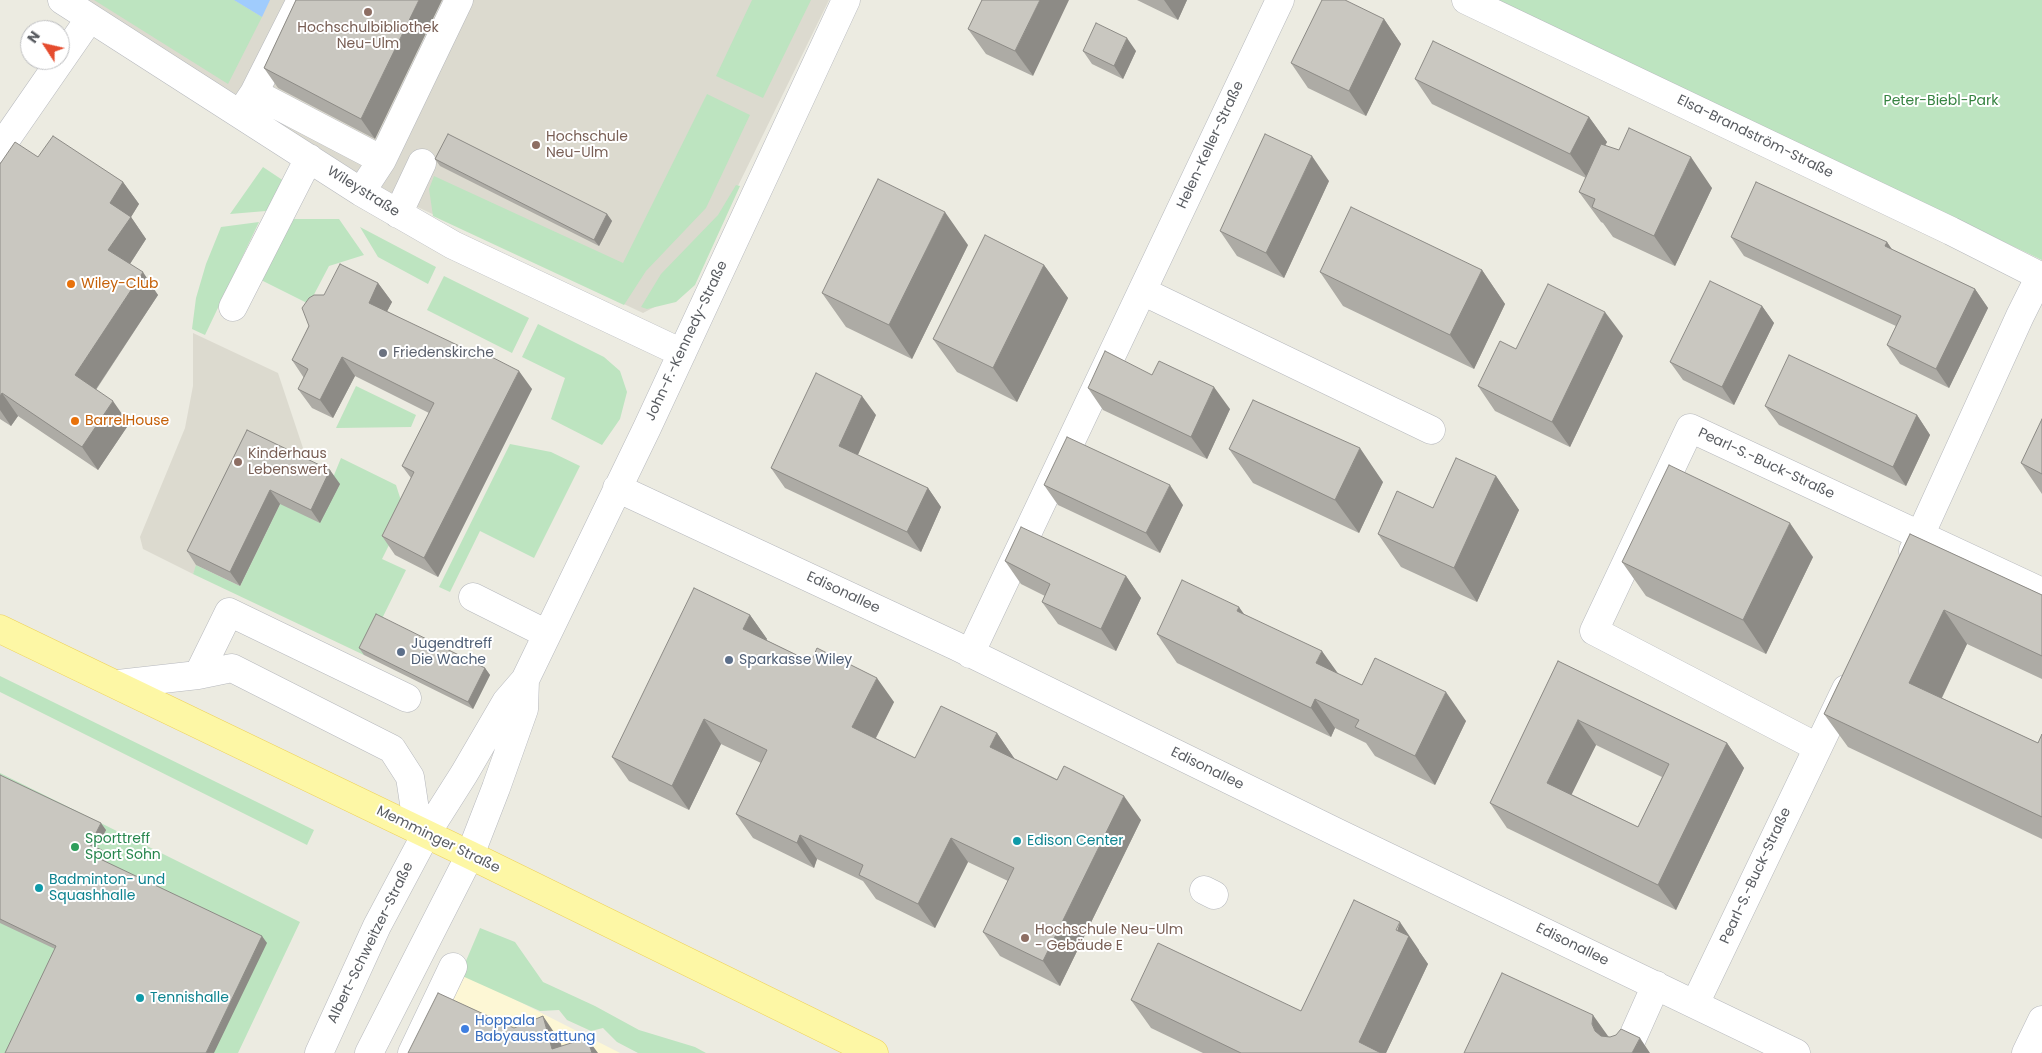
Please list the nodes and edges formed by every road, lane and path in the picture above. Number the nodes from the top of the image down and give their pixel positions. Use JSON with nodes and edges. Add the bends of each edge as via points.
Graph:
{"nodes":[{"id":1,"x":62,"y":0,"type":"edge"},
{"id":2,"x":301,"y":0,"type":"edge"},
{"id":3,"x":459,"y":0,"type":"edge"},
{"id":4,"x":846,"y":0,"type":"edge"},
{"id":5,"x":1280,"y":0,"type":"edge"},
{"id":6,"x":1466,"y":0,"type":"edge"},
{"id":7,"x":90,"y":18,"type":"junction"},
{"id":8,"x":247,"y":103,"type":"junction"},
{"id":9,"x":0,"y":148,"type":"edge"},
{"id":10,"x":310,"y":158,"type":"junction"},
{"id":11,"x":382,"y":160,"type":"junction"},
{"id":12,"x":422,"y":163,"type":"dead end"},
{"id":13,"x":361,"y":192,"type":"junction"},
{"id":14,"x":398,"y":214,"type":"junction"},
{"id":15,"x":2041,"y":276,"type":"edge"},
{"id":16,"x":1142,"y":291,"type":"junction"},
{"id":17,"x":233,"y":307,"type":"dead end"},
{"id":18,"x":682,"y":353,"type":"junction"},
{"id":19,"x":1431,"y":430,"type":"dead end"},
{"id":20,"x":617,"y":488,"type":"junction"},
{"id":21,"x":1920,"y":535,"type":"junction"},
{"id":22,"x":1903,"y":571,"type":"edge"},
{"id":23,"x":2042,"y":592,"type":"edge"},
{"id":24,"x":473,"y":597,"type":"dead end"},
{"id":25,"x":0,"y":629,"type":"edge"},
{"id":26,"x":547,"y":634,"type":"junction"},
{"id":27,"x":970,"y":654,"type":"junction"},
{"id":28,"x":1856,"y":668,"type":"edge"},
{"id":29,"x":198,"y":675,"type":"junction"},
{"id":30,"x":526,"y":680,"type":"junction"},
{"id":31,"x":118,"y":684,"type":"junction"},
{"id":32,"x":407,"y":698,"type":"dead end"},
{"id":33,"x":1817,"y":747,"type":"junction"},
{"id":34,"x":422,"y":832,"type":"junction"},
{"id":35,"x":470,"y":855,"type":"junction"},
{"id":36,"x":453,"y":967,"type":"dead end"},
{"id":37,"x":1656,"y":985,"type":"junction"},
{"id":38,"x":1695,"y":1004,"type":"junction"},
{"id":39,"x":2042,"y":1020,"type":"edge"},
{"id":40,"x":1626,"y":1050,"type":"edge"},
{"id":41,"x":319,"y":1053,"type":"edge"},
{"id":42,"x":369,"y":1053,"type":"edge"},
{"id":43,"x":412,"y":1053,"type":"edge"},
{"id":44,"x":874,"y":1053,"type":"edge"},
{"id":45,"x":1796,"y":1053,"type":"edge"},
{"id":46,"x":2026,"y":1053,"type":"edge"}],
"edges":[{"from":1,"to":7,"type":"street","name":"Wileystraße"},
{"from":2,"to":8,"type":"street"},
{"from":3,"to":11,"type":"street"},
{"from":4,"to":18,"type":"street","name":"John-F.-Kennedy-Straße"},
{"from":5,"to":16,"type":"street","name":"Helen-Keller-Straße"},
{"from":6,"to":15,"type":"street","name":"Elsa-Brandström-Straße"},
{"from":7,"to":8,"type":"street","name":"Wileystraße"},
{"from":7,"to":9,"type":"street"},
{"from":8,"to":10,"type":"street","name":"Wileystraße"},
{"from":8,"to":11,"type":"street"},
{"from":10,"to":13,"type":"street","name":"Wileystraße"},
{"from":10,"to":17,"type":"street"},
{"from":11,"to":13,"type":"street"},
{"from":12,"to":14,"type":"street"},
{"from":13,"to":14,"type":"street","name":"Wileystraße"},
{"from":14,"to":18,"type":"street","name":"Wileystraße","via":[[453,246]]},
{"from":15,"to":21,"type":"street"},
{"from":16,"to":19,"type":"street"},
{"from":16,"to":27,"type":"street","name":"Helen-Keller-Straße"},
{"from":18,"to":20,"type":"street","name":"John-F.-Kennedy-Straße"},
{"from":20,"to":26,"type":"street","name":"John-F.-Kennedy-Straße"},
{"from":20,"to":27,"type":"street","name":"Edisonallee"},
{"from":21,"to":22,"type":"street"},
{"from":21,"to":23,"type":"street","name":"Pearl-S.-Buck-Straße"},
{"from":21,"to":33,"type":"street","name":"Pearl-S.-Buck-Straße","via":[[1690,428],[1594,631]]},
{"from":24,"to":26,"type":"street"},
{"from":25,"to":31,"type":"main road","name":"Memminger Straße"},
{"from":26,"to":30,"type":"street","name":"John-F.-Kennedy-Straße"},
{"from":27,"to":37,"type":"street","name":"Edisonallee"},
{"from":28,"to":33,"type":"street","name":"Pearl-S.-Buck-Straße"},
{"from":29,"to":31,"type":"street"},
{"from":29,"to":32,"type":"street","via":[[229,612]]},
{"from":29,"to":34,"type":"street","via":[[232,668],[392,749],[410,777]]},
{"from":30,"to":34,"type":"street","name":"John-F.-Kennedy-Straße","via":[[506,702],[464,774]]},
{"from":30,"to":35,"type":"street","name":"John-F.-Kennedy-Straße","via":[[524,709]]},
{"from":31,"to":34,"type":"main road","name":"Memminger Straße"},
{"from":33,"to":38,"type":"street","name":"Pearl-S.-Buck-Straße"},
{"from":34,"to":35,"type":"main road","name":"Memminger Straße"},
{"from":34,"to":41,"type":"street","name":"Albert-Schweitzer-Straße"},
{"from":35,"to":42,"type":"street"},
{"from":35,"to":44,"type":"main road","name":"Memminger Straße"},
{"from":36,"to":43,"type":"street"},
{"from":37,"to":38,"type":"street","name":"Edisonallee"},
{"from":37,"to":40,"type":"street"},
{"from":38,"to":45,"type":"street","name":"Edisonallee"},
{"from":39,"to":46,"type":"street"}]}
